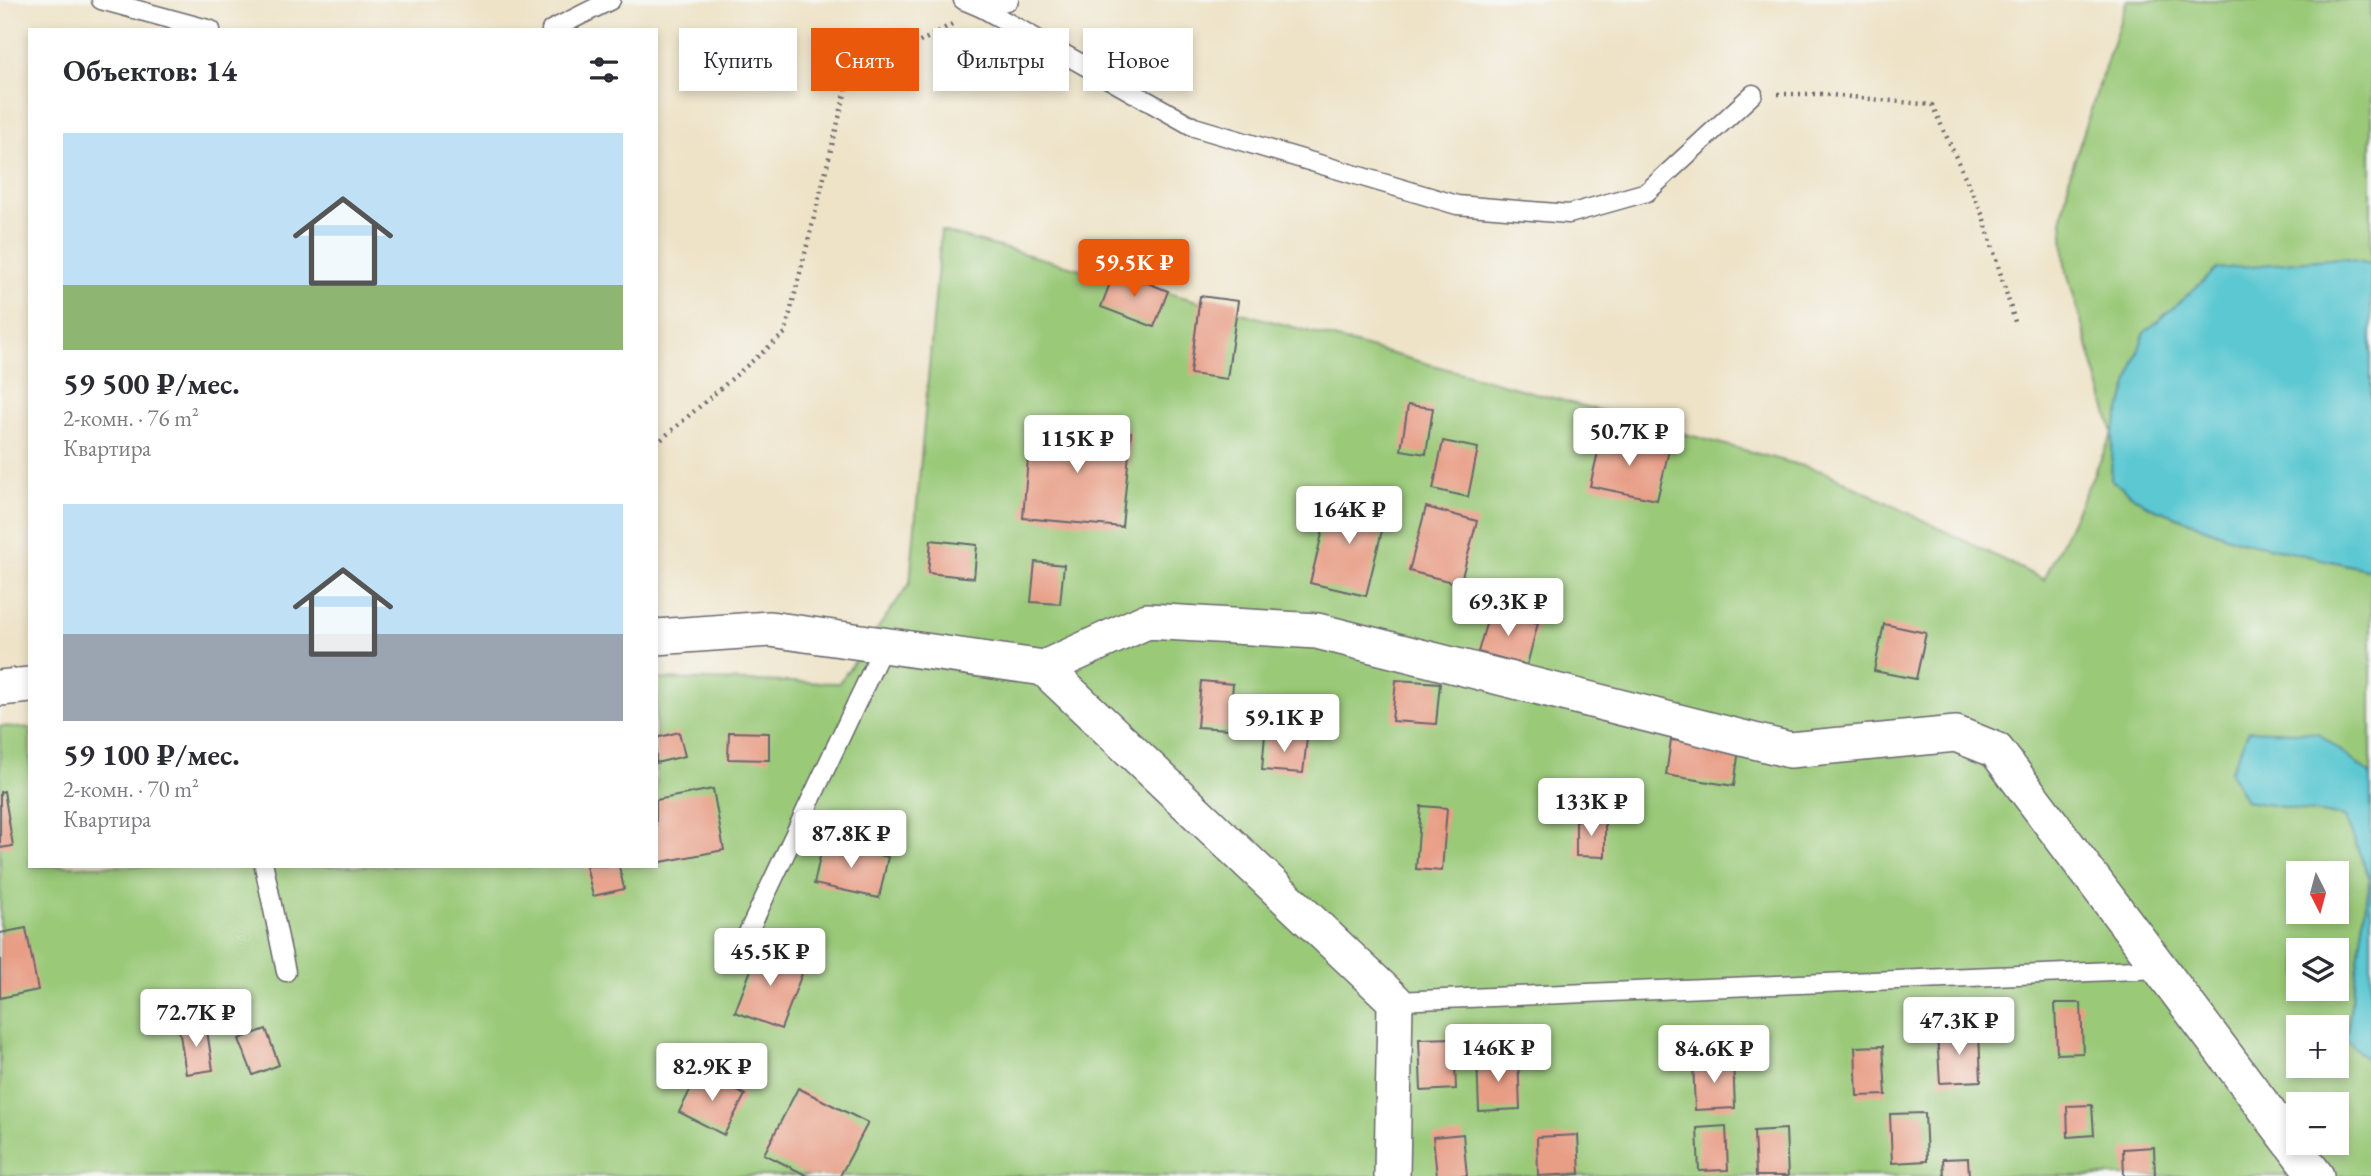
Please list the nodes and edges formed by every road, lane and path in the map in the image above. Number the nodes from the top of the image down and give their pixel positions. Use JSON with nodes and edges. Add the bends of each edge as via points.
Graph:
{"nodes":[{"id":1,"x":101,"y":0,"type":"edge"},
{"id":2,"x":611,"y":0,"type":"edge"},
{"id":3,"x":963,"y":0,"type":"edge"},
{"id":4,"x":1009,"y":0,"type":"edge"},
{"id":5,"x":982,"y":8,"type":"junction"},
{"id":6,"x":204,"y":28,"type":"edge"},
{"id":7,"x":555,"y":28,"type":"edge"},
{"id":8,"x":1752,"y":94,"type":"joint"},
{"id":9,"x":2016,"y":326,"type":"dead end"},
{"id":10,"x":658,"y":442,"type":"edge"},
{"id":11,"x":658,"y":637,"type":"edge"},
{"id":12,"x":884,"y":645,"type":"junction"},
{"id":13,"x":1044,"y":668,"type":"junction"},
{"id":14,"x":28,"y":685,"type":"edge"},
{"id":15,"x":0,"y":688,"type":"edge"},
{"id":16,"x":264,"y":868,"type":"edge"},
{"id":17,"x":736,"y":958,"type":"dead end"},
{"id":18,"x":2160,"y":969,"type":"junction"},
{"id":19,"x":286,"y":972,"type":"dead end"},
{"id":20,"x":1395,"y":1002,"type":"junction"},
{"id":21,"x":1392,"y":1176,"type":"edge"},
{"id":22,"x":2316,"y":1176,"type":"edge"}],
"edges":[{"from":1,"to":6,"type":"lane"},
{"from":2,"to":7,"type":"lane"},
{"from":3,"to":5,"type":"lane"},
{"from":4,"to":5,"type":"lane"},
{"from":5,"to":8,"type":"lane","via":[[1194,127],[1457,205],[1569,214],[1647,192]]},
{"from":5,"to":10,"type":"path","via":[[848,82],[785,333]]},
{"from":8,"to":9,"type":"path","via":[[1821,94],[1932,105],[1983,216]]},
{"from":11,"to":12,"type":"street","via":[[770,629]]},
{"from":12,"to":13,"type":"street"},
{"from":12,"to":17,"type":"lane"},
{"from":13,"to":18,"type":"street","via":[[1147,621],[1317,631],[1790,750],[1956,734],[1996,750]]},
{"from":13,"to":20,"type":"street"},
{"from":14,"to":15,"type":"street"},
{"from":16,"to":19,"type":"lane"},
{"from":18,"to":20,"type":"lane"},
{"from":18,"to":22,"type":"street"},
{"from":20,"to":21,"type":"street"}]}
